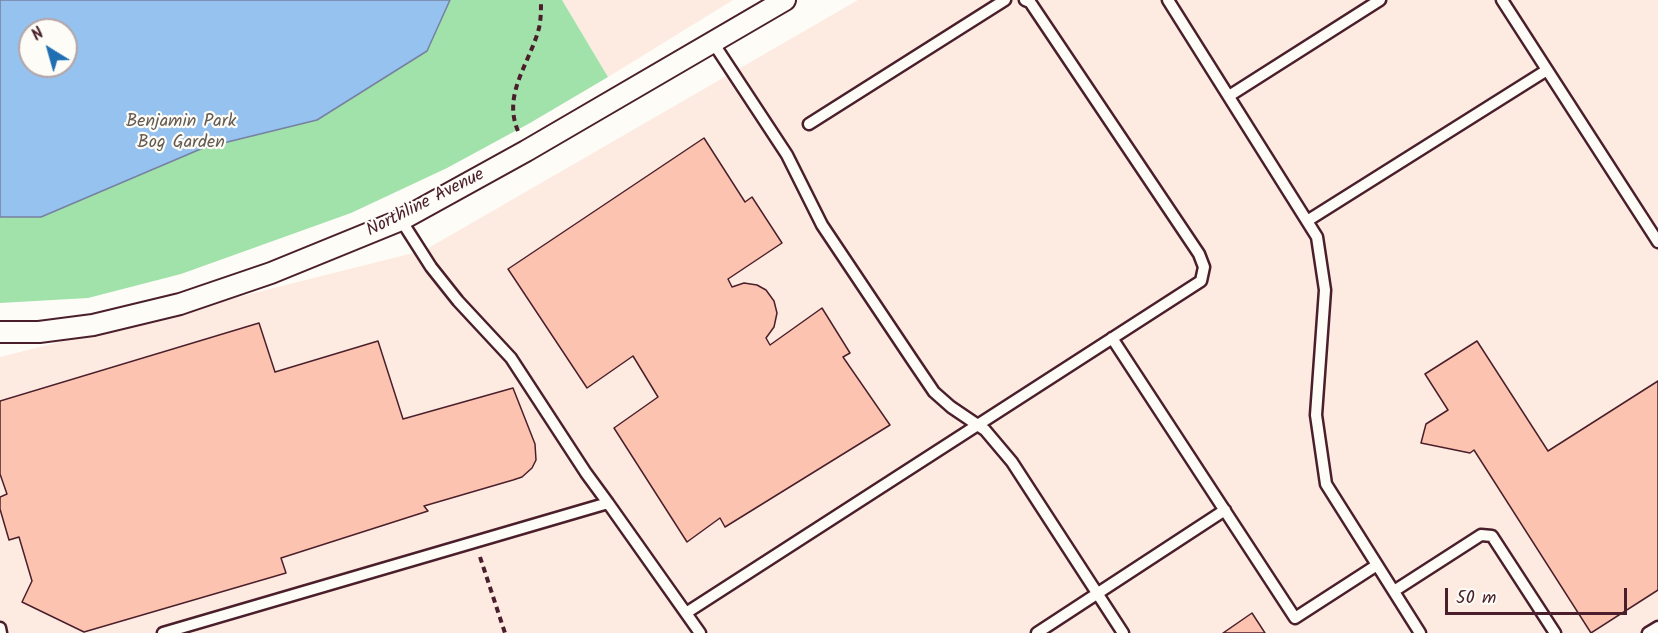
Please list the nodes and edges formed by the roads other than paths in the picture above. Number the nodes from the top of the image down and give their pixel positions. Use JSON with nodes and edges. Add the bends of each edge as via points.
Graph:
{"nodes":[{"id":1,"x":785,"y":0,"type":"edge"},
{"id":2,"x":1005,"y":0,"type":"edge"},
{"id":3,"x":1025,"y":0,"type":"edge"},
{"id":4,"x":1168,"y":0,"type":"edge"},
{"id":5,"x":1380,"y":0,"type":"edge"},
{"id":6,"x":1502,"y":0,"type":"edge"},
{"id":7,"x":712,"y":41,"type":"junction"},
{"id":8,"x":1547,"y":70,"type":"junction"},
{"id":9,"x":1229,"y":96,"type":"junction"},
{"id":10,"x":809,"y":124,"type":"dead end"},
{"id":11,"x":401,"y":220,"type":"junction"},
{"id":12,"x":1307,"y":221,"type":"junction"},
{"id":13,"x":1658,"y":242,"type":"edge"},
{"id":14,"x":0,"y":332,"type":"edge"},
{"id":15,"x":1112,"y":338,"type":"junction"},
{"id":16,"x":978,"y":425,"type":"junction"},
{"id":17,"x":608,"y":503,"type":"junction"},
{"id":18,"x":1225,"y":510,"type":"junction"},
{"id":19,"x":1377,"y":565,"type":"junction"},
{"id":20,"x":1394,"y":591,"type":"junction"},
{"id":21,"x":1097,"y":593,"type":"junction"},
{"id":22,"x":686,"y":613,"type":"junction"},
{"id":23,"x":1658,"y":627,"type":"edge"},
{"id":24,"x":0,"y":628,"type":"edge"},
{"id":25,"x":1,"y":633,"type":"edge"},
{"id":26,"x":163,"y":633,"type":"edge"},
{"id":27,"x":700,"y":633,"type":"edge"},
{"id":28,"x":1037,"y":633,"type":"edge"},
{"id":29,"x":1123,"y":633,"type":"edge"},
{"id":30,"x":1420,"y":633,"type":"edge"},
{"id":31,"x":1555,"y":633,"type":"edge"},
{"id":32,"x":1648,"y":633,"type":"edge"}],
"edges":[{"from":1,"to":7,"type":"street","name":"Northline Avenue"},
{"from":2,"to":10,"type":"lane"},
{"from":3,"to":15,"type":"lane","via":[[1199,254],[1204,267],[1201,281]]},
{"from":4,"to":9,"type":"lane"},
{"from":5,"to":9,"type":"lane"},
{"from":6,"to":8,"type":"lane"},
{"from":7,"to":11,"type":"street","name":"Northline Avenue"},
{"from":7,"to":16,"type":"lane","via":[[787,155],[822,225],[934,392]]},
{"from":8,"to":12,"type":"lane"},
{"from":8,"to":13,"type":"lane"},
{"from":9,"to":12,"type":"lane"},
{"from":11,"to":14,"type":"street","name":"Northline Avenue","via":[[271,273],[180,304],[93,325]]},
{"from":11,"to":17,"type":"lane","via":[[458,301],[511,358]]},
{"from":12,"to":19,"type":"lane","via":[[1317,237],[1325,290],[1316,415],[1326,484]]},
{"from":15,"to":16,"type":"lane"},
{"from":15,"to":18,"type":"lane"},
{"from":16,"to":21,"type":"lane","via":[[1012,462]]},
{"from":16,"to":22,"type":"lane"},
{"from":17,"to":22,"type":"lane"},
{"from":17,"to":26,"type":"lane"},
{"from":18,"to":19,"type":"lane","via":[[1296,618]]},
{"from":18,"to":21,"type":"lane"},
{"from":19,"to":20,"type":"lane"},
{"from":20,"to":30,"type":"lane"},
{"from":20,"to":31,"type":"lane","via":[[1481,535],[1492,536]]},
{"from":21,"to":28,"type":"lane"},
{"from":21,"to":29,"type":"lane"},
{"from":22,"to":27,"type":"lane"},
{"from":23,"to":32,"type":"lane"},
{"from":24,"to":25,"type":"lane"}]}
